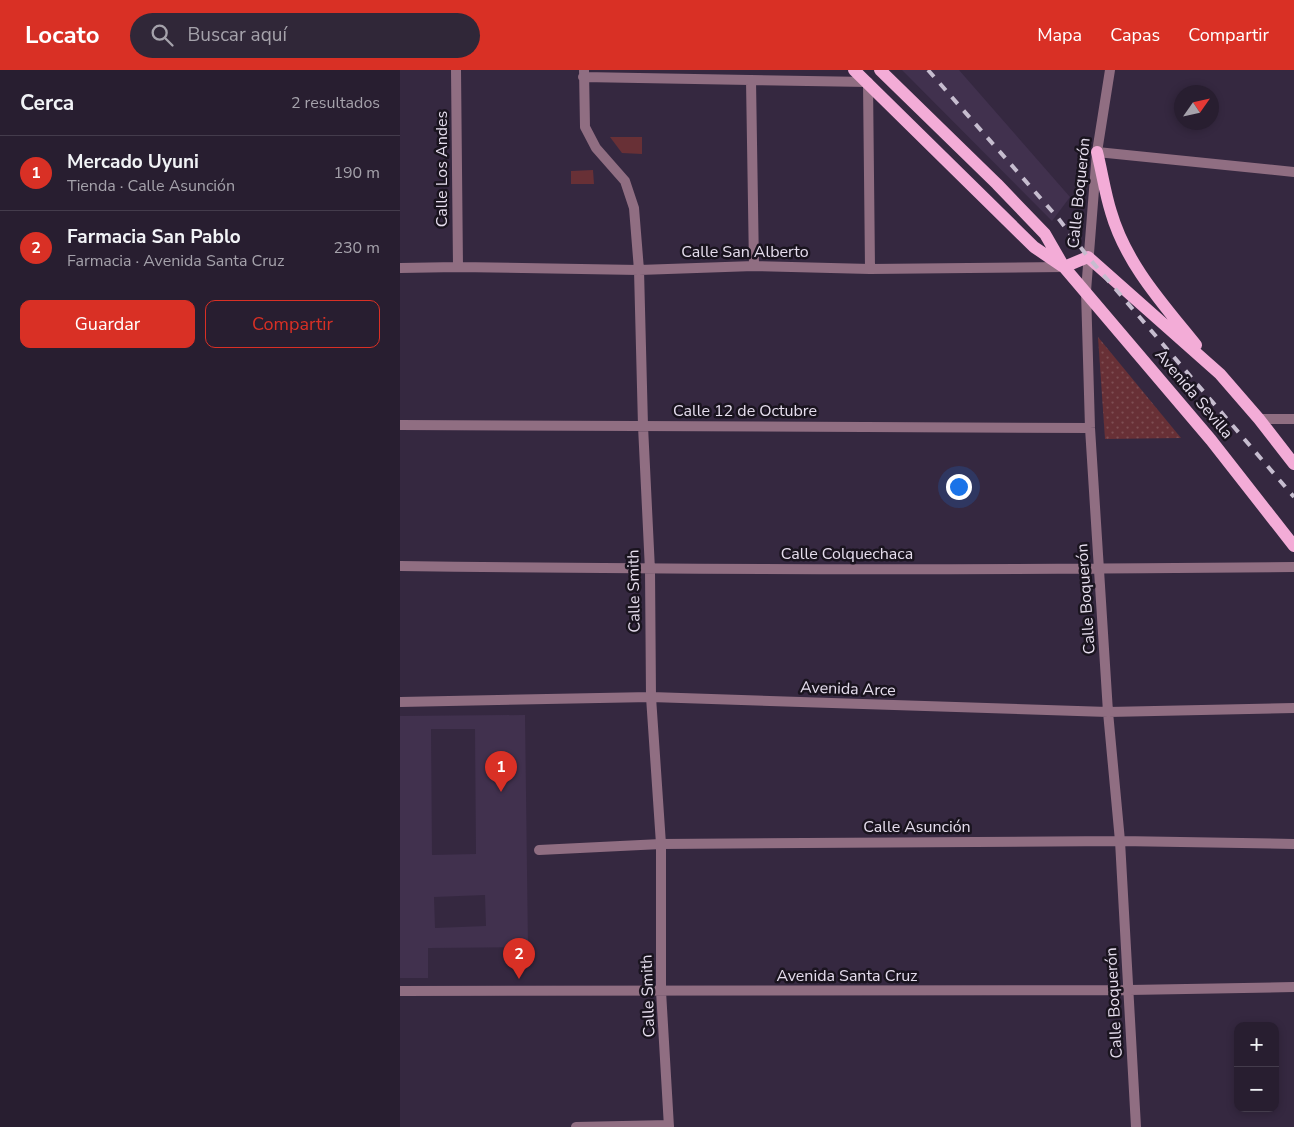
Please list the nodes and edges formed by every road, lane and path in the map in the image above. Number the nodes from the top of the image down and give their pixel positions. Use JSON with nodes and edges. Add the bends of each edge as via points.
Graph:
{"nodes":[{"id":1,"x":456,"y":70,"type":"edge"},
{"id":2,"x":854,"y":70,"type":"edge"},
{"id":3,"x":880,"y":70,"type":"edge"},
{"id":4,"x":1110,"y":70,"type":"edge"},
{"id":5,"x":584,"y":74,"type":"edge"},
{"id":6,"x":751,"y":80,"type":"junction"},
{"id":7,"x":868,"y":82,"type":"junction"},
{"id":8,"x":1097,"y":152,"type":"junction"},
{"id":9,"x":1294,"y":172,"type":"edge"},
{"id":10,"x":1088,"y":257,"type":"junction"},
{"id":11,"x":754,"y":266,"type":"junction"},
{"id":12,"x":458,"y":267,"type":"junction"},
{"id":13,"x":400,"y":268,"type":"edge"},
{"id":14,"x":1064,"y":268,"type":"junction"},
{"id":15,"x":870,"y":269,"type":"junction"},
{"id":16,"x":639,"y":270,"type":"junction"},
{"id":17,"x":1086,"y":291,"type":"junction"},
{"id":18,"x":1220,"y":374,"type":"junction"},
{"id":19,"x":1294,"y":419,"type":"edge"},
{"id":20,"x":1259,"y":420,"type":"junction"},
{"id":21,"x":400,"y":425,"type":"edge"},
{"id":22,"x":642,"y":426,"type":"junction"},
{"id":23,"x":1090,"y":428,"type":"junction"},
{"id":24,"x":1294,"y":464,"type":"edge"},
{"id":25,"x":1294,"y":546,"type":"edge"},
{"id":26,"x":400,"y":566,"type":"edge"},
{"id":27,"x":1294,"y":567,"type":"edge"},
{"id":28,"x":1099,"y":569,"type":"junction"},
{"id":29,"x":650,"y":570,"type":"junction"},
{"id":30,"x":651,"y":697,"type":"junction"},
{"id":31,"x":400,"y":702,"type":"edge"},
{"id":32,"x":1294,"y":708,"type":"edge"},
{"id":33,"x":1108,"y":712,"type":"junction"},
{"id":34,"x":1120,"y":841,"type":"junction"},
{"id":35,"x":661,"y":844,"type":"junction"},
{"id":36,"x":1294,"y":844,"type":"edge"},
{"id":37,"x":539,"y":850,"type":"dead end"},
{"id":38,"x":1294,"y":987,"type":"edge"},
{"id":39,"x":1129,"y":990,"type":"junction"},
{"id":40,"x":400,"y":991,"type":"edge"},
{"id":41,"x":661,"y":991,"type":"junction"},
{"id":42,"x":669,"y":1126,"type":"edge"},
{"id":43,"x":576,"y":1127,"type":"edge"},
{"id":44,"x":1136,"y":1127,"type":"edge"}],
"edges":[{"from":1,"to":12,"type":"street","name":"Calle Los Andes"},
{"from":2,"to":7,"type":"main road","name":"Avenida Sevilla"},
{"from":3,"to":14,"type":"main road","name":"Avenida Sevilla","via":[[1045,234]]},
{"from":4,"to":8,"type":"street","name":"Calle Boquerón"},
{"from":5,"to":6,"type":"street"},
{"from":5,"to":16,"type":"street","name":"Calle Smith","via":[[585,127],[596,148],[625,181],[634,208]]},
{"from":6,"to":7,"type":"street"},
{"from":6,"to":11,"type":"street"},
{"from":7,"to":14,"type":"main road","name":"Avenida Sevilla","via":[[1034,247]]},
{"from":7,"to":15,"type":"street"},
{"from":8,"to":9,"type":"street"},
{"from":8,"to":10,"type":"street","name":"Calle Boquerón"},
{"from":8,"to":18,"type":"main road","via":[[1111,214],[1126,249],[1149,287]]},
{"from":10,"to":14,"type":"main road","name":"Calle San Alberto"},
{"from":10,"to":17,"type":"street","name":"Calle Boquerón"},
{"from":10,"to":18,"type":"main road","name":"Avenida Sevilla"},
{"from":11,"to":15,"type":"street","name":"Calle San Alberto"},
{"from":11,"to":16,"type":"street","name":"Calle San Alberto"},
{"from":12,"to":13,"type":"street","name":"Calle San Alberto"},
{"from":12,"to":16,"type":"street","name":"Calle San Alberto"},
{"from":14,"to":15,"type":"street","name":"Calle San Alberto"},
{"from":14,"to":17,"type":"main road","name":"Avenida Sevilla"},
{"from":16,"to":22,"type":"street","name":"Calle Smith"},
{"from":17,"to":23,"type":"street","name":"Calle Boquerón"},
{"from":17,"to":25,"type":"main road","name":"Avenida Sevilla","via":[[1211,440]]},
{"from":18,"to":20,"type":"main road","name":"Avenida Sevilla"},
{"from":19,"to":20,"type":"street"},
{"from":20,"to":24,"type":"main road","name":"Avenida Sevilla"},
{"from":21,"to":22,"type":"street","name":"Calle 12 de Octubre"},
{"from":22,"to":23,"type":"street","name":"Calle 12 de Octubre"},
{"from":22,"to":29,"type":"street","name":"Calle Smith"},
{"from":23,"to":28,"type":"street","name":"Calle Boquerón"},
{"from":26,"to":29,"type":"street","name":"Calle Colquechaca"},
{"from":27,"to":28,"type":"street","name":"Calle Colquechaca"},
{"from":28,"to":29,"type":"street","name":"Calle Colquechaca"},
{"from":28,"to":33,"type":"street","name":"Calle Boquerón"},
{"from":29,"to":30,"type":"street","name":"Calle Smith"},
{"from":30,"to":31,"type":"street","name":"Avenida Arce"},
{"from":30,"to":33,"type":"street","name":"Avenida Arce"},
{"from":30,"to":35,"type":"street","name":"Calle Smith"},
{"from":32,"to":33,"type":"street","name":"Avenida Arce"},
{"from":33,"to":34,"type":"street","name":"Calle Boquerón"},
{"from":34,"to":35,"type":"street","name":"Calle Asunción"},
{"from":34,"to":36,"type":"street","name":"Calle Asunción"},
{"from":34,"to":39,"type":"street","name":"Calle Boquerón"},
{"from":35,"to":37,"type":"street","name":"Calle Asunción"},
{"from":35,"to":41,"type":"street","name":"Calle Smith"},
{"from":38,"to":39,"type":"street","name":"Avenida Santa Cruz"},
{"from":39,"to":41,"type":"street","name":"Avenida Santa Cruz"},
{"from":39,"to":44,"type":"street","name":"Calle Boquerón"},
{"from":40,"to":41,"type":"street","name":"Avenida Santa Cruz"},
{"from":41,"to":42,"type":"street","name":"Calle Smith"},
{"from":42,"to":43,"type":"street"}]}
